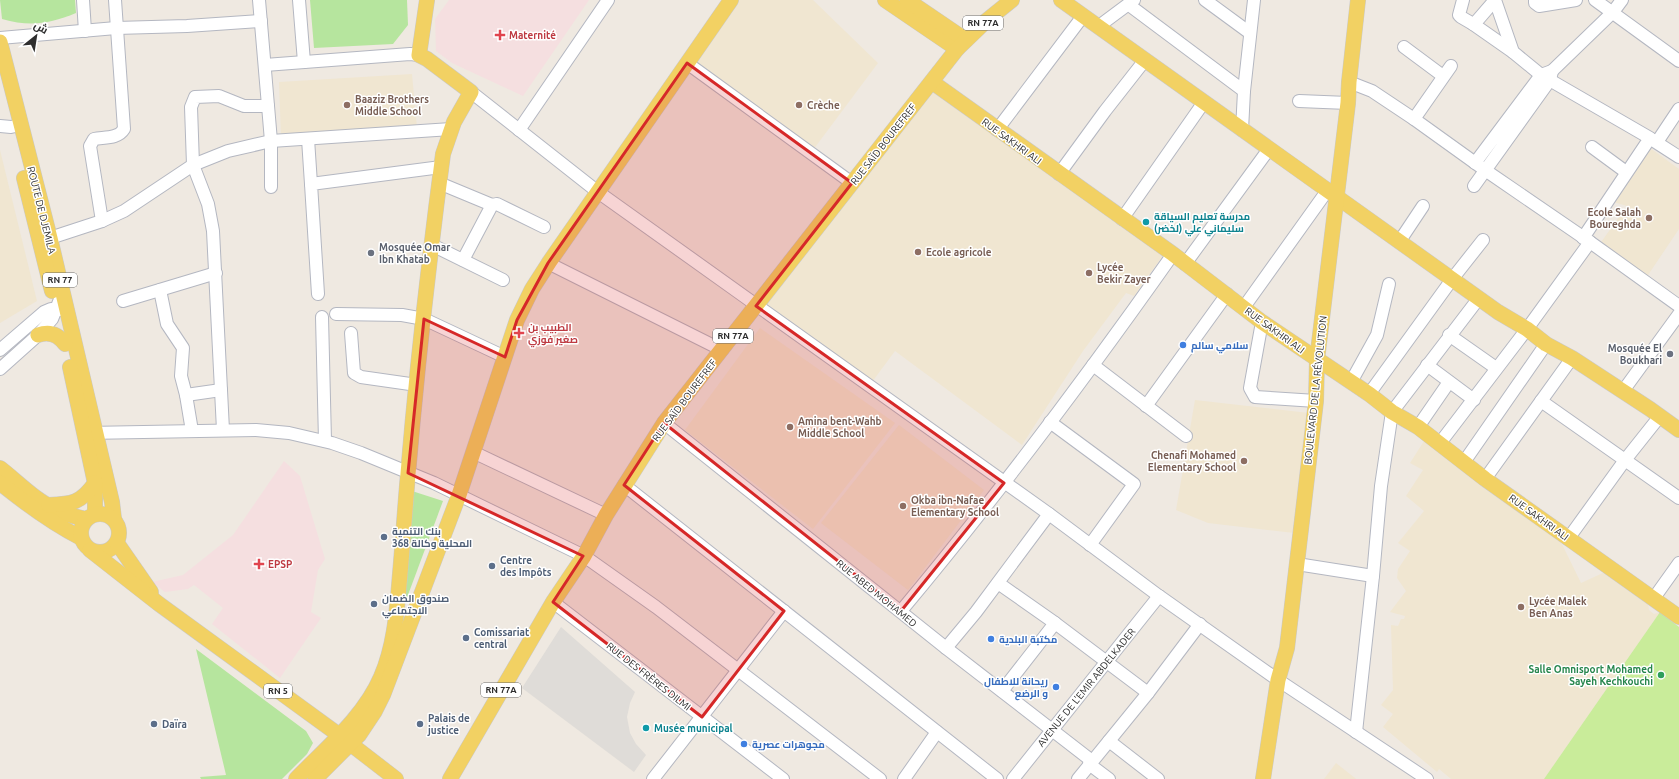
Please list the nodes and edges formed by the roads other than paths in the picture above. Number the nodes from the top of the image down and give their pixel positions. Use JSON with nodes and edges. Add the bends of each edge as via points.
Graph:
{"nodes":[{"id":1,"x":83,"y":0,"type":"edge"},
{"id":2,"x":115,"y":0,"type":"edge"},
{"id":3,"x":259,"y":0,"type":"edge"},
{"id":4,"x":299,"y":0,"type":"edge"},
{"id":5,"x":427,"y":0,"type":"edge"},
{"id":6,"x":608,"y":0,"type":"edge"},
{"id":7,"x":731,"y":0,"type":"edge"},
{"id":8,"x":885,"y":0,"type":"edge"},
{"id":9,"x":907,"y":0,"type":"edge"},
{"id":10,"x":1012,"y":0,"type":"edge"},
{"id":11,"x":1061,"y":0,"type":"edge"},
{"id":12,"x":1205,"y":0,"type":"edge"},
{"id":13,"x":1254,"y":0,"type":"edge"},
{"id":14,"x":1358,"y":0,"type":"edge"},
{"id":15,"x":1463,"y":0,"type":"edge"},
{"id":16,"x":1495,"y":0,"type":"edge"},
{"id":17,"x":1535,"y":0,"type":"edge"},
{"id":18,"x":1576,"y":0,"type":"edge"},
{"id":19,"x":1595,"y":0,"type":"edge"},
{"id":20,"x":1622,"y":0,"type":"edge"},
{"id":21,"x":1132,"y":2,"type":"edge"},
{"id":22,"x":1612,"y":12,"type":"junction"},
{"id":23,"x":1082,"y":16,"type":"junction"},
{"id":24,"x":261,"y":21,"type":"junction"},
{"id":25,"x":1472,"y":24,"type":"junction"},
{"id":26,"x":1099,"y":26,"type":"junction"},
{"id":27,"x":116,"y":28,"type":"junction"},
{"id":28,"x":85,"y":31,"type":"junction"},
{"id":29,"x":1250,"y":33,"type":"junction"},
{"id":30,"x":0,"y":38,"type":"edge"},
{"id":31,"x":0,"y":42,"type":"edge"},
{"id":32,"x":961,"y":44,"type":"junction"},
{"id":33,"x":1404,"y":47,"type":"dead end"},
{"id":34,"x":1513,"y":52,"type":"junction"},
{"id":35,"x":419,"y":55,"type":"junction"},
{"id":36,"x":1145,"y":60,"type":"junction"},
{"id":37,"x":1679,"y":60,"type":"edge"},
{"id":38,"x":304,"y":62,"type":"junction"},
{"id":39,"x":687,"y":63,"type":"junction"},
{"id":40,"x":265,"y":65,"type":"junction"},
{"id":41,"x":1451,"y":66,"type":"dead end"},
{"id":42,"x":1547,"y":75,"type":"junction"},
{"id":43,"x":1443,"y":76,"type":"junction"},
{"id":44,"x":0,"y":82,"type":"edge"},
{"id":45,"x":932,"y":82,"type":"junction"},
{"id":46,"x":1349,"y":82,"type":"junction"},
{"id":47,"x":1244,"y":91,"type":"junction"},
{"id":48,"x":471,"y":92,"type":"junction"},
{"id":49,"x":1299,"y":101,"type":"dead end"},
{"id":50,"x":1204,"y":102,"type":"junction"},
{"id":51,"x":1348,"y":103,"type":"junction"},
{"id":52,"x":268,"y":106,"type":"junction"},
{"id":53,"x":1679,"y":109,"type":"edge"},
{"id":54,"x":1414,"y":118,"type":"junction"},
{"id":55,"x":11,"y":126,"type":"edge"},
{"id":56,"x":451,"y":129,"type":"junction"},
{"id":57,"x":519,"y":130,"type":"junction"},
{"id":58,"x":997,"y":130,"type":"junction"},
{"id":59,"x":1242,"y":130,"type":"junction"},
{"id":60,"x":308,"y":138,"type":"junction"},
{"id":61,"x":1654,"y":140,"type":"junction"},
{"id":62,"x":271,"y":141,"type":"junction"},
{"id":63,"x":1592,"y":147,"type":"dead end"},
{"id":64,"x":1269,"y":149,"type":"junction"},
{"id":65,"x":1679,"y":157,"type":"edge"},
{"id":66,"x":1475,"y":163,"type":"junction"},
{"id":67,"x":193,"y":165,"type":"junction"},
{"id":68,"x":441,"y":167,"type":"junction"},
{"id":69,"x":1485,"y":170,"type":"junction"},
{"id":70,"x":1626,"y":172,"type":"junction"},
{"id":71,"x":1059,"y":174,"type":"junction"},
{"id":72,"x":439,"y":183,"type":"junction"},
{"id":73,"x":852,"y":183,"type":"junction"},
{"id":74,"x":311,"y":184,"type":"junction"},
{"id":75,"x":1474,"y":186,"type":"dead end"},
{"id":76,"x":271,"y":187,"type":"dead end"},
{"id":77,"x":598,"y":192,"type":"junction"},
{"id":78,"x":1332,"y":193,"type":"junction"},
{"id":79,"x":492,"y":205,"type":"junction"},
{"id":80,"x":1423,"y":206,"type":"dead end"},
{"id":81,"x":1122,"y":219,"type":"junction"},
{"id":82,"x":102,"y":220,"type":"junction"},
{"id":83,"x":544,"y":227,"type":"dead end"},
{"id":84,"x":50,"y":238,"type":"junction"},
{"id":85,"x":1483,"y":240,"type":"dead end"},
{"id":86,"x":1587,"y":240,"type":"junction"},
{"id":87,"x":1399,"y":242,"type":"junction"},
{"id":88,"x":432,"y":245,"type":"junction"},
{"id":89,"x":1173,"y":254,"type":"junction"},
{"id":90,"x":463,"y":260,"type":"junction"},
{"id":91,"x":548,"y":263,"type":"junction"},
{"id":92,"x":1186,"y":264,"type":"junction"},
{"id":93,"x":216,"y":273,"type":"junction"},
{"id":94,"x":1453,"y":278,"type":"junction"},
{"id":95,"x":503,"y":280,"type":"dead end"},
{"id":96,"x":1389,"y":284,"type":"dead end"},
{"id":97,"x":160,"y":290,"type":"junction"},
{"id":98,"x":318,"y":294,"type":"dead end"},
{"id":99,"x":1227,"y":294,"type":"junction"},
{"id":100,"x":1479,"y":298,"type":"junction"},
{"id":101,"x":123,"y":301,"type":"dead end"},
{"id":102,"x":756,"y":306,"type":"junction"},
{"id":103,"x":1679,"y":306,"type":"edge"},
{"id":104,"x":1244,"y":307,"type":"junction"},
{"id":105,"x":62,"y":310,"type":"junction"},
{"id":106,"x":336,"y":314,"type":"dead end"},
{"id":107,"x":1679,"y":314,"type":"edge"},
{"id":108,"x":322,"y":317,"type":"dead end"},
{"id":109,"x":424,"y":319,"type":"junction"},
{"id":110,"x":1262,"y":322,"type":"junction"},
{"id":111,"x":1527,"y":330,"type":"junction"},
{"id":112,"x":351,"y":333,"type":"dead end"},
{"id":113,"x":38,"y":335,"type":"junction"},
{"id":114,"x":1449,"y":335,"type":"junction"},
{"id":115,"x":65,"y":344,"type":"junction"},
{"id":116,"x":1546,"y":344,"type":"junction"},
{"id":117,"x":0,"y":350,"type":"edge"},
{"id":118,"x":722,"y":350,"type":"junction"},
{"id":119,"x":505,"y":357,"type":"junction"},
{"id":120,"x":1572,"y":358,"type":"junction"},
{"id":121,"x":1317,"y":360,"type":"junction"},
{"id":122,"x":1093,"y":365,"type":"junction"},
{"id":123,"x":1427,"y":365,"type":"junction"},
{"id":124,"x":0,"y":368,"type":"edge"},
{"id":125,"x":1496,"y":368,"type":"junction"},
{"id":126,"x":1351,"y":382,"type":"junction"},
{"id":127,"x":1449,"y":382,"type":"junction"},
{"id":128,"x":417,"y":385,"type":"junction"},
{"id":129,"x":221,"y":390,"type":"junction"},
{"id":130,"x":1623,"y":391,"type":"junction"},
{"id":131,"x":1369,"y":394,"type":"junction"},
{"id":132,"x":186,"y":395,"type":"junction"},
{"id":133,"x":1474,"y":400,"type":"junction"},
{"id":134,"x":1316,"y":401,"type":"junction"},
{"id":135,"x":1541,"y":401,"type":"junction"},
{"id":136,"x":1146,"y":406,"type":"junction"},
{"id":137,"x":1392,"y":412,"type":"junction"},
{"id":138,"x":1660,"y":416,"type":"junction"},
{"id":139,"x":1050,"y":422,"type":"junction"},
{"id":140,"x":664,"y":423,"type":"junction"},
{"id":141,"x":1418,"y":427,"type":"junction"},
{"id":142,"x":223,"y":430,"type":"junction"},
{"id":143,"x":1679,"y":430,"type":"edge"},
{"id":144,"x":192,"y":431,"type":"junction"},
{"id":145,"x":90,"y":433,"type":"junction"},
{"id":146,"x":1186,"y":436,"type":"dead end"},
{"id":147,"x":325,"y":441,"type":"junction"},
{"id":148,"x":1440,"y":443,"type":"junction"},
{"id":149,"x":474,"y":452,"type":"junction"},
{"id":150,"x":1625,"y":460,"type":"junction"},
{"id":151,"x":1464,"y":462,"type":"junction"},
{"id":152,"x":0,"y":468,"type":"edge"},
{"id":153,"x":408,"y":473,"type":"junction"},
{"id":154,"x":1485,"y":479,"type":"junction"},
{"id":155,"x":0,"y":483,"type":"edge"},
{"id":156,"x":95,"y":483,"type":"junction"},
{"id":157,"x":1004,"y":483,"type":"junction"},
{"id":158,"x":624,"y":485,"type":"junction"},
{"id":159,"x":459,"y":495,"type":"junction"},
{"id":160,"x":1679,"y":498,"type":"edge"},
{"id":161,"x":48,"y":505,"type":"junction"},
{"id":162,"x":1048,"y":514,"type":"junction"},
{"id":163,"x":606,"y":515,"type":"junction"},
{"id":164,"x":91,"y":517,"type":"junction"},
{"id":165,"x":114,"y":519,"type":"junction"},
{"id":166,"x":1568,"y":538,"type":"junction"},
{"id":167,"x":117,"y":543,"type":"junction"},
{"id":168,"x":86,"y":544,"type":"junction"},
{"id":169,"x":1090,"y":545,"type":"junction"},
{"id":170,"x":584,"y":556,"type":"junction"},
{"id":171,"x":1679,"y":563,"type":"edge"},
{"id":172,"x":1297,"y":564,"type":"junction"},
{"id":173,"x":1373,"y":576,"type":"junction"},
{"id":174,"x":998,"y":583,"type":"junction"},
{"id":175,"x":1159,"y":596,"type":"junction"},
{"id":176,"x":1654,"y":598,"type":"junction"},
{"id":177,"x":553,"y":602,"type":"junction"},
{"id":178,"x":159,"y":604,"type":"junction"},
{"id":179,"x":784,"y":611,"type":"junction"},
{"id":180,"x":901,"y":611,"type":"junction"},
{"id":181,"x":1679,"y":617,"type":"edge"},
{"id":182,"x":1055,"y":623,"type":"junction"},
{"id":183,"x":1200,"y":624,"type":"junction"},
{"id":184,"x":946,"y":648,"type":"junction"},
{"id":185,"x":1107,"y":662,"type":"junction"},
{"id":186,"x":739,"y":670,"type":"junction"},
{"id":187,"x":1278,"y":680,"type":"junction"},
{"id":188,"x":1002,"y":691,"type":"junction"},
{"id":189,"x":1148,"y":693,"type":"junction"},
{"id":190,"x":702,"y":717,"type":"junction"},
{"id":191,"x":1051,"y":730,"type":"junction"},
{"id":192,"x":937,"y":732,"type":"junction"},
{"id":193,"x":1356,"y":732,"type":"junction"},
{"id":194,"x":339,"y":734,"type":"junction"},
{"id":195,"x":1109,"y":741,"type":"junction"},
{"id":196,"x":351,"y":745,"type":"junction"},
{"id":197,"x":1091,"y":763,"type":"junction"},
{"id":198,"x":658,"y":777,"type":"edge"},
{"id":199,"x":296,"y":779,"type":"edge"},
{"id":200,"x":315,"y":779,"type":"edge"},
{"id":201,"x":396,"y":779,"type":"edge"},
{"id":202,"x":450,"y":779,"type":"edge"},
{"id":203,"x":783,"y":779,"type":"edge"},
{"id":204,"x":880,"y":779,"type":"edge"},
{"id":205,"x":904,"y":779,"type":"edge"},
{"id":206,"x":997,"y":779,"type":"edge"},
{"id":207,"x":1013,"y":779,"type":"edge"},
{"id":208,"x":1078,"y":779,"type":"edge"},
{"id":209,"x":1109,"y":779,"type":"edge"},
{"id":210,"x":1158,"y":779,"type":"edge"},
{"id":211,"x":1263,"y":779,"type":"edge"},
{"id":212,"x":1426,"y":779,"type":"edge"}],
"edges":[{"from":1,"to":28,"type":"street"},
{"from":2,"to":27,"type":"street"},
{"from":3,"to":24,"type":"street"},
{"from":4,"to":38,"type":"street"},
{"from":5,"to":35,"type":"main road"},
{"from":6,"to":57,"type":"street"},
{"from":7,"to":39,"type":"main road"},
{"from":8,"to":32,"type":"main road"},
{"from":9,"to":32,"type":"main road"},
{"from":10,"to":32,"type":"main road","name":"RUE SAÏD BOUREFREF","number":"RN 77A"},
{"from":11,"to":23,"type":"main road"},
{"from":12,"to":29,"type":"street"},
{"from":13,"to":29,"type":"street"},
{"from":14,"to":46,"type":"main road","name":"BOULEVARD DE LA RÉVOLUTION"},
{"from":15,"to":25,"type":"street","via":[[1459,15]]},
{"from":16,"to":25,"type":"street"},
{"from":16,"to":34,"type":"street"},
{"from":17,"to":18,"type":"street","via":[[1539,6]]},
{"from":19,"to":22,"type":"street"},
{"from":20,"to":22,"type":"street"},
{"from":21,"to":26,"type":"street"},
{"from":21,"to":47,"type":"street"},
{"from":22,"to":37,"type":"street"},
{"from":22,"to":42,"type":"street"},
{"from":23,"to":26,"type":"main road"},
{"from":23,"to":58,"type":"street"},
{"from":24,"to":27,"type":"street"},
{"from":24,"to":40,"type":"street"},
{"from":25,"to":34,"type":"street"},
{"from":26,"to":36,"type":"main road"},
{"from":27,"to":28,"type":"street"},
{"from":27,"to":82,"type":"street","via":[[124,129],[121,134],[94,139],[90,146]]},
{"from":28,"to":30,"type":"street"},
{"from":29,"to":47,"type":"street"},
{"from":31,"to":55,"type":"main road","name":"ROUTE DE DJEMILA","number":"RN 77"},
{"from":32,"to":45,"type":"main road","name":"RUE SAÏD BOUREFREF","number":"RN 77A"},
{"from":33,"to":43,"type":"street"},
{"from":34,"to":42,"type":"street"},
{"from":35,"to":38,"type":"street"},
{"from":35,"to":48,"type":"main road"},
{"from":36,"to":50,"type":"main road"},
{"from":36,"to":71,"type":"street"},
{"from":38,"to":40,"type":"street"},
{"from":39,"to":73,"type":"street"},
{"from":39,"to":77,"type":"main road"},
{"from":40,"to":52,"type":"street"},
{"from":41,"to":43,"type":"street"},
{"from":42,"to":61,"type":"street"},
{"from":42,"to":66,"type":"street"},
{"from":42,"to":69,"type":"street"},
{"from":43,"to":54,"type":"street"},
{"from":44,"to":55,"type":"main road","name":"ROUTE DE DJEMILA","number":"RN 77"},
{"from":45,"to":58,"type":"main road","name":"RUE SAKHRI ALI"},
{"from":45,"to":73,"type":"main road","name":"RUE SAÏD BOUREFREF","number":"RN 77A"},
{"from":46,"to":51,"type":"main road","name":"BOULEVARD DE LA RÉVOLUTION"},
{"from":46,"to":54,"type":"street","via":[[1372,91]]},
{"from":47,"to":59,"type":"street"},
{"from":48,"to":56,"type":"main road"},
{"from":48,"to":57,"type":"street"},
{"from":49,"to":51,"type":"street"},
{"from":50,"to":59,"type":"main road"},
{"from":50,"to":81,"type":"street"},
{"from":51,"to":78,"type":"main road","name":"BOULEVARD DE LA RÉVOLUTION"},
{"from":52,"to":62,"type":"street"},
{"from":52,"to":67,"type":"street","via":[[244,106],[219,96],[196,97],[190,107]]},
{"from":53,"to":61,"type":"street"},
{"from":54,"to":66,"type":"street"},
{"from":55,"to":84,"type":"main road","name":"ROUTE DE DJEMILA","number":"RN 77"},
{"from":55,"to":105,"type":"main road","name":"ROUTE DE DJEMILA","number":"RN 77"},
{"from":56,"to":60,"type":"street"},
{"from":56,"to":68,"type":"main road"},
{"from":57,"to":77,"type":"street"},
{"from":58,"to":71,"type":"main road","name":"RUE SAKHRI ALI"},
{"from":59,"to":64,"type":"main road"},
{"from":60,"to":62,"type":"street"},
{"from":60,"to":74,"type":"street"},
{"from":61,"to":65,"type":"street"},
{"from":61,"to":70,"type":"street"},
{"from":62,"to":67,"type":"street","via":[[228,151]]},
{"from":62,"to":76,"type":"street"},
{"from":63,"to":70,"type":"street"},
{"from":64,"to":78,"type":"main road"},
{"from":64,"to":92,"type":"street"},
{"from":66,"to":69,"type":"street"},
{"from":67,"to":82,"type":"street","via":[[124,211]]},
{"from":67,"to":93,"type":"street","via":[[208,204],[214,231]]},
{"from":68,"to":72,"type":"main road"},
{"from":68,"to":74,"type":"street"},
{"from":69,"to":75,"type":"street"},
{"from":69,"to":86,"type":"street"},
{"from":70,"to":86,"type":"street"},
{"from":71,"to":81,"type":"main road","name":"RUE SAKHRI ALI"},
{"from":72,"to":79,"type":"street"},
{"from":72,"to":88,"type":"main road"},
{"from":73,"to":102,"type":"main road","name":"RUE SAÏD BOUREFREF","number":"RN 77A"},
{"from":74,"to":98,"type":"street"},
{"from":77,"to":91,"type":"main road"},
{"from":77,"to":102,"type":"street"},
{"from":78,"to":87,"type":"main road"},
{"from":78,"to":104,"type":"street"},
{"from":78,"to":121,"type":"main road","name":"BOULEVARD DE LA RÉVOLUTION"},
{"from":79,"to":83,"type":"street","via":[[497,204]]},
{"from":79,"to":90,"type":"street"},
{"from":80,"to":87,"type":"street"},
{"from":81,"to":89,"type":"main road","name":"RUE SAKHRI ALI"},
{"from":82,"to":84,"type":"street"},
{"from":84,"to":105,"type":"main road","name":"ROUTE DE DJEMILA","number":"RN 77","via":[[62,292]]},
{"from":85,"to":94,"type":"street"},
{"from":86,"to":103,"type":"street"},
{"from":86,"to":111,"type":"street"},
{"from":87,"to":94,"type":"main road"},
{"from":88,"to":90,"type":"street"},
{"from":88,"to":109,"type":"main road"},
{"from":89,"to":92,"type":"main road","name":"RUE SAKHRI ALI"},
{"from":89,"to":122,"type":"street"},
{"from":90,"to":95,"type":"street"},
{"from":91,"to":118,"type":"street"},
{"from":91,"to":119,"type":"main road","via":[[517,320]]},
{"from":92,"to":99,"type":"main road","name":"RUE SAKHRI ALI"},
{"from":93,"to":97,"type":"street"},
{"from":93,"to":129,"type":"street"},
{"from":94,"to":100,"type":"main road"},
{"from":94,"to":131,"type":"street"},
{"from":96,"to":126,"type":"street","via":[[1376,335]]},
{"from":97,"to":101,"type":"street"},
{"from":97,"to":132,"type":"street","via":[[167,324],[182,348],[181,372]]},
{"from":99,"to":104,"type":"main road","name":"RUE SAKHRI ALI"},
{"from":99,"to":136,"type":"street"},
{"from":100,"to":111,"type":"main road"},
{"from":100,"to":114,"type":"street"},
{"from":102,"to":118,"type":"main road","name":"RUE SAÏD BOUREFREF","number":"RN 77A"},
{"from":102,"to":157,"type":"street"},
{"from":104,"to":110,"type":"main road","name":"RUE SAKHRI ALI"},
{"from":105,"to":113,"type":"street"},
{"from":105,"to":115,"type":"main road","name":"ROUTE DE DJEMILA","number":"RN 77"},
{"from":105,"to":117,"type":"street","via":[[44,312]]},
{"from":105,"to":145,"type":"main road","name":"ROUTE DE DJEMILA","number":"RN 77"},
{"from":106,"to":109,"type":"street","via":[[402,315]]},
{"from":107,"to":130,"type":"street"},
{"from":108,"to":147,"type":"street"},
{"from":109,"to":119,"type":"street"},
{"from":109,"to":128,"type":"main road"},
{"from":110,"to":121,"type":"main road","name":"RUE SAKHRI ALI"},
{"from":110,"to":134,"type":"street","via":[[1250,388],[1255,397]]},
{"from":111,"to":116,"type":"main road"},
{"from":111,"to":125,"type":"street"},
{"from":112,"to":128,"type":"street","via":[[354,373],[361,377]]},
{"from":113,"to":115,"type":"main road","via":[[53,334]]},
{"from":113,"to":124,"type":"street"},
{"from":114,"to":123,"type":"street"},
{"from":114,"to":125,"type":"street"},
{"from":115,"to":145,"type":"main road","name":"ROUTE DE DJEMILA","number":"RN 77"},
{"from":116,"to":120,"type":"main road"},
{"from":116,"to":151,"type":"street"},
{"from":118,"to":140,"type":"main road","name":"RUE SAÏD BOUREFREF","number":"RN 77A"},
{"from":119,"to":149,"type":"main road"},
{"from":120,"to":130,"type":"main road"},
{"from":120,"to":135,"type":"street"},
{"from":121,"to":126,"type":"main road","name":"RUE SAKHRI ALI"},
{"from":121,"to":134,"type":"main road","name":"BOULEVARD DE LA RÉVOLUTION"},
{"from":122,"to":136,"type":"street"},
{"from":122,"to":139,"type":"street"},
{"from":123,"to":127,"type":"street"},
{"from":123,"to":137,"type":"street"},
{"from":125,"to":133,"type":"street"},
{"from":126,"to":131,"type":"main road","name":"RUE SAKHRI ALI"},
{"from":127,"to":133,"type":"street"},
{"from":127,"to":141,"type":"street"},
{"from":128,"to":153,"type":"main road"},
{"from":129,"to":132,"type":"street"},
{"from":129,"to":142,"type":"street"},
{"from":130,"to":138,"type":"main road"},
{"from":131,"to":137,"type":"main road","name":"RUE SAKHRI ALI"},
{"from":132,"to":144,"type":"street"},
{"from":133,"to":148,"type":"street"},
{"from":134,"to":172,"type":"main road","name":"BOULEVARD DE LA RÉVOLUTION"},
{"from":135,"to":150,"type":"street"},
{"from":135,"to":154,"type":"street"},
{"from":136,"to":146,"type":"street"},
{"from":137,"to":141,"type":"main road","name":"RUE SAKHRI ALI"},
{"from":137,"to":173,"type":"street","via":[[1381,486]]},
{"from":138,"to":143,"type":"main road"},
{"from":138,"to":150,"type":"street"},
{"from":139,"to":157,"type":"street"},
{"from":139,"to":169,"type":"street","via":[[1134,484]]},
{"from":140,"to":158,"type":"main road","name":"RUE SAÏD BOUREFREF","number":"RN 77A"},
{"from":140,"to":180,"type":"street","name":"RUE ABED MOHAMED"},
{"from":141,"to":148,"type":"main road","name":"RUE SAKHRI ALI"},
{"from":142,"to":144,"type":"street"},
{"from":142,"to":147,"type":"street","via":[[264,430]]},
{"from":144,"to":145,"type":"street"},
{"from":145,"to":156,"type":"main road","name":"ROUTE DE DJEMILA","number":"RN 77"},
{"from":145,"to":165,"type":"main road","name":"ROUTE DE DJEMILA","number":"RN 77","via":[[112,502]]},
{"from":147,"to":153,"type":"street"},
{"from":148,"to":151,"type":"main road","name":"RUE SAKHRI ALI"},
{"from":149,"to":159,"type":"main road"},
{"from":149,"to":163,"type":"street"},
{"from":150,"to":160,"type":"street"},
{"from":150,"to":166,"type":"street"},
{"from":151,"to":154,"type":"main road","name":"RUE SAKHRI ALI"},
{"from":152,"to":161,"type":"main road"},
{"from":153,"to":159,"type":"street"},
{"from":153,"to":194,"type":"main road","via":[[398,602],[389,656],[371,697]]},
{"from":154,"to":166,"type":"main road","name":"RUE SAKHRI ALI"},
{"from":155,"to":168,"type":"main road","number":"RN 5","via":[[30,507]]},
{"from":156,"to":161,"type":"main road","via":[[88,494],[74,503]]},
{"from":156,"to":164,"type":"main road","name":"ROUTE DE DJEMILA","number":"RN 77"},
{"from":157,"to":162,"type":"street"},
{"from":157,"to":180,"type":"street"},
{"from":158,"to":163,"type":"main road","name":"RUE SAÏD BOUREFREF","number":"RN 77A"},
{"from":158,"to":179,"type":"street"},
{"from":159,"to":170,"type":"street"},
{"from":159,"to":196,"type":"main road","via":[[384,695]]},
{"from":161,"to":164,"type":"main road","via":[[65,514]]},
{"from":162,"to":169,"type":"street"},
{"from":162,"to":174,"type":"street"},
{"from":163,"to":170,"type":"main road","name":"RUE SAÏD BOUREFREF","number":"RN 77A"},
{"from":164,"to":165,"type":"main road","via":[[105,514]]},
{"from":164,"to":168,"type":"main road","name":"ROUTE DE DJEMILA","via":[[81,528]]},
{"from":165,"to":167,"type":"main road","name":"ROUTE DE DJEMILA","via":[[120,533]]},
{"from":166,"to":176,"type":"main road","name":"RUE SAKHRI ALI"},
{"from":167,"to":168,"type":"main road","via":[[105,552],[95,552]]},
{"from":167,"to":178,"type":"main road","number":"RN 5"},
{"from":168,"to":178,"type":"main road","number":"RN 5"},
{"from":169,"to":175,"type":"street"},
{"from":170,"to":177,"type":"main road","name":"RUE SAÏD BOUREFREF","number":"RN 77A"},
{"from":170,"to":186,"type":"street"},
{"from":171,"to":176,"type":"street"},
{"from":172,"to":173,"type":"street"},
{"from":172,"to":187,"type":"main road","name":"BOULEVARD DE LA RÉVOLUTION","via":[[1287,648]]},
{"from":173,"to":193,"type":"street"},
{"from":174,"to":182,"type":"street"},
{"from":174,"to":184,"type":"street"},
{"from":175,"to":183,"type":"street"},
{"from":175,"to":185,"type":"street","name":"AVENUE DE L'EMIR ABDELKADER"},
{"from":176,"to":181,"type":"main road","name":"RUE SAKHRI ALI"},
{"from":177,"to":190,"type":"street","name":"RUE DES FRÈRES DILMI"},
{"from":177,"to":202,"type":"main road","name":"RUE SAÏD BOUREFREF","number":"RN 77A"},
{"from":178,"to":194,"type":"main road","number":"RN 5"},
{"from":179,"to":186,"type":"street"},
{"from":179,"to":192,"type":"street"},
{"from":180,"to":184,"type":"street","name":"RUE ABED MOHAMED"},
{"from":182,"to":185,"type":"street"},
{"from":182,"to":188,"type":"street"},
{"from":183,"to":187,"type":"street"},
{"from":183,"to":189,"type":"street"},
{"from":184,"to":188,"type":"street","name":"RUE ABED MOHAMED"},
{"from":185,"to":189,"type":"street"},
{"from":185,"to":191,"type":"street","name":"AVENUE DE L'EMIR ABDELKADER"},
{"from":186,"to":190,"type":"street"},
{"from":186,"to":204,"type":"street"},
{"from":187,"to":193,"type":"street"},
{"from":187,"to":211,"type":"main road","name":"BOULEVARD DE LA RÉVOLUTION"},
{"from":188,"to":191,"type":"street","name":"RUE ABED MOHAMED"},
{"from":189,"to":195,"type":"street"},
{"from":190,"to":198,"type":"street"},
{"from":190,"to":203,"type":"street","name":"RUE DES FRÈRES DILMI"},
{"from":191,"to":197,"type":"street","name":"RUE ABED MOHAMED"},
{"from":191,"to":207,"type":"street","name":"AVENUE DE L'EMIR ABDELKADER"},
{"from":192,"to":205,"type":"street"},
{"from":192,"to":206,"type":"street"},
{"from":193,"to":212,"type":"street"},
{"from":194,"to":196,"type":"main road","number":"RN 5"},
{"from":194,"to":199,"type":"main road"},
{"from":195,"to":197,"type":"street"},
{"from":195,"to":210,"type":"street"},
{"from":196,"to":200,"type":"main road"},
{"from":196,"to":201,"type":"main road","number":"RN 5"},
{"from":197,"to":208,"type":"street"},
{"from":197,"to":209,"type":"street","name":"RUE ABED MOHAMED"}]}
